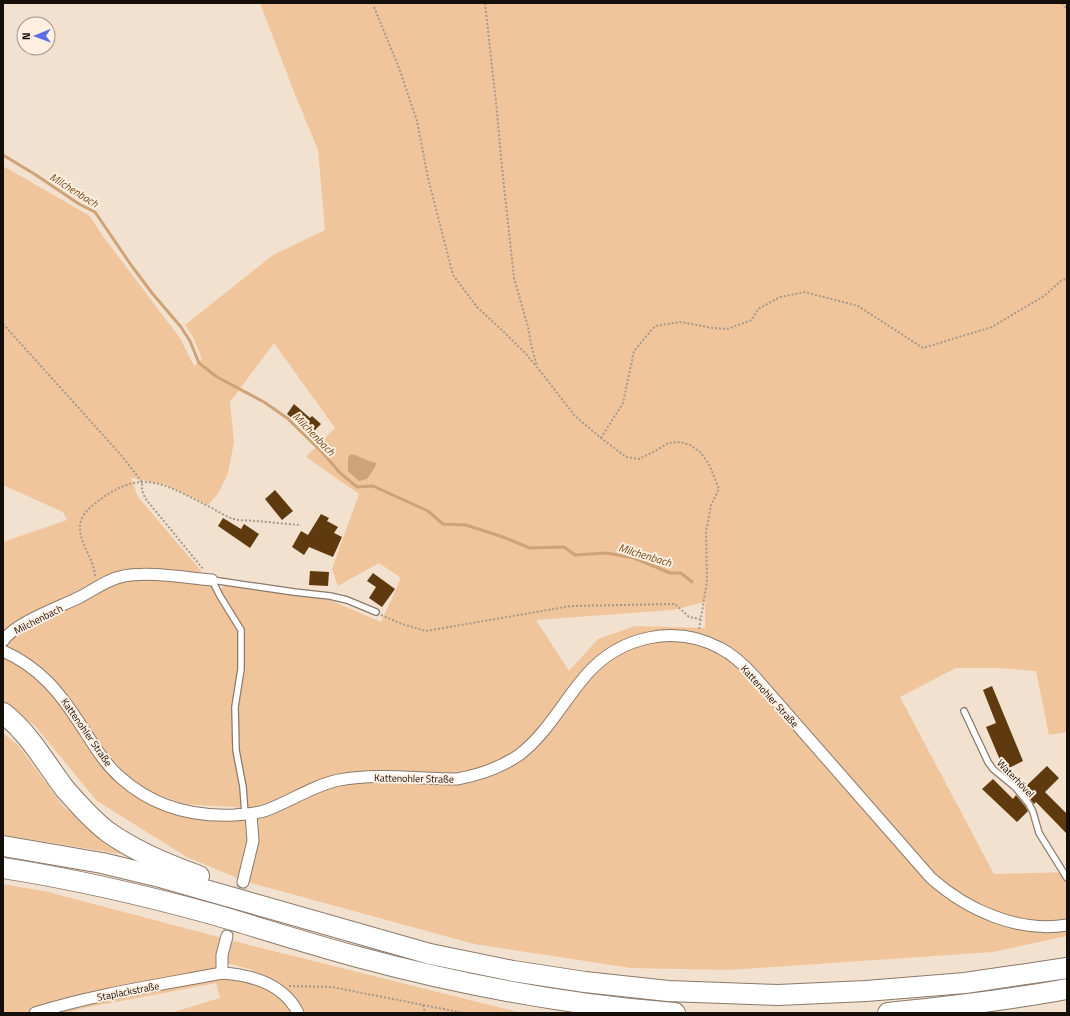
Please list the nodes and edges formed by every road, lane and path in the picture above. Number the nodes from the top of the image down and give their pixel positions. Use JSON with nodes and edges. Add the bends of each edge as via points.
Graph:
{"nodes":[{"id":1,"x":485,"y":3,"type":"edge"},
{"id":2,"x":1062,"y":3,"type":"edge"},
{"id":3,"x":374,"y":7,"type":"dead end"},
{"id":4,"x":1067,"y":9,"type":"edge"},
{"id":5,"x":1067,"y":279,"type":"edge"},
{"id":6,"x":3,"y":324,"type":"edge"},
{"id":7,"x":537,"y":367,"type":"junction"},
{"id":8,"x":601,"y":438,"type":"junction"},
{"id":9,"x":142,"y":482,"type":"junction"},
{"id":10,"x":301,"y":525,"type":"dead end"},
{"id":11,"x":212,"y":580,"type":"junction"},
{"id":12,"x":96,"y":587,"type":"junction"},
{"id":13,"x":376,"y":612,"type":"joint"},
{"id":14,"x":3,"y":641,"type":"edge"},
{"id":15,"x":3,"y":651,"type":"edge"},
{"id":16,"x":964,"y":711,"type":"dead end"},
{"id":17,"x":3,"y":713,"type":"edge"},
{"id":18,"x":248,"y":814,"type":"junction"},
{"id":19,"x":3,"y":846,"type":"edge"},
{"id":20,"x":3,"y":868,"type":"edge"},
{"id":21,"x":1067,"y":878,"type":"edge"},
{"id":22,"x":243,"y":882,"type":"tunnel mouth"},
{"id":23,"x":265,"y":907,"type":"junction"},
{"id":24,"x":1067,"y":925,"type":"edge"},
{"id":25,"x":227,"y":936,"type":"tunnel mouth"},
{"id":26,"x":1067,"y":968,"type":"edge"},
{"id":27,"x":222,"y":973,"type":"junction"},
{"id":28,"x":1067,"y":989,"type":"edge"},
{"id":29,"x":279,"y":991,"type":"junction"},
{"id":30,"x":423,"y":1005,"type":"junction"},
{"id":31,"x":35,"y":1013,"type":"edge"},
{"id":32,"x":298,"y":1013,"type":"edge"},
{"id":33,"x":425,"y":1013,"type":"edge"},
{"id":34,"x":464,"y":1013,"type":"edge"},
{"id":35,"x":675,"y":1013,"type":"edge"},
{"id":36,"x":888,"y":1013,"type":"edge"}],
"edges":[{"from":1,"to":7,"type":"path","via":[[514,278]]},
{"from":2,"to":4,"type":"path"},
{"from":3,"to":7,"type":"path","via":[[399,68],[416,122],[453,275],[477,308]]},
{"from":5,"to":8,"type":"path","via":[[992,327],[923,348],[858,306],[805,292],[780,297],[758,309],[752,320],[727,329],[680,322],[656,326],[634,352],[623,403]]},
{"from":6,"to":9,"type":"path","via":[[122,455]]},
{"from":7,"to":8,"type":"path","via":[[575,416]]},
{"from":8,"to":13,"type":"path","via":[[626,457],[639,459],[668,443],[680,442],[700,452],[709,464],[719,489],[711,505],[706,532],[707,581],[700,619],[689,617],[675,604],[571,606],[426,631]]},
{"from":9,"to":10,"type":"path","via":[[165,486],[234,519]]},
{"from":9,"to":11,"type":"path","via":[[145,498]]},
{"from":9,"to":12,"type":"path","via":[[124,486],[102,498],[82,519],[81,534],[95,571]]},
{"from":11,"to":12,"type":"street","name":"Milchenbach","via":[[135,574],[113,579]]},
{"from":11,"to":13,"type":"lane","via":[[330,596]]},
{"from":11,"to":18,"type":"lane","via":[[241,630],[241,669],[235,707],[236,750]]},
{"from":12,"to":14,"type":"street","name":"Milchenbach","via":[[16,628]]},
{"from":15,"to":18,"type":"street","name":"Kattenohler Straße","via":[[31,667],[52,685],[72,710],[98,752],[132,787],[161,803],[196,814]]},
{"from":16,"to":21,"type":"lane","name":"Waterhövel","via":[[988,762],[1029,804],[1039,832]]},
{"from":17,"to":23,"type":"highway","via":[[36,747],[70,794],[109,832],[169,865],[249,892]]},
{"from":18,"to":22,"type":"street","via":[[253,841]]},
{"from":18,"to":24,"type":"street","name":"Kattenohler Straße","via":[[266,810],[338,780],[373,777],[457,779],[486,772],[528,747],[588,673],[611,653],[640,639],[683,636],[710,643],[744,665],[930,878],[944,890],[959,900],[1009,921],[1044,927]]},
{"from":19,"to":23,"type":"highway","via":[[102,863]]},
{"from":20,"to":35,"type":"highway","via":[[92,884],[149,898],[357,957],[470,984],[546,998]]},
{"from":23,"to":26,"type":"highway","via":[[430,954],[475,964],[550,977],[668,991],[778,995],[866,991],[965,983]]},
{"from":25,"to":27,"type":"street","via":[[222,955]]},
{"from":27,"to":29,"type":"street","name":"Staplackstraße","via":[[258,979]]},
{"from":27,"to":31,"type":"street","name":"Staplackstraße","via":[[122,991]]},
{"from":28,"to":36,"type":"highway","via":[[966,1005]]},
{"from":29,"to":30,"type":"path","via":[[290,986],[332,987]]},
{"from":29,"to":32,"type":"street","name":"Staplackstraße"},
{"from":30,"to":33,"type":"path"},
{"from":30,"to":34,"type":"path"}]}
